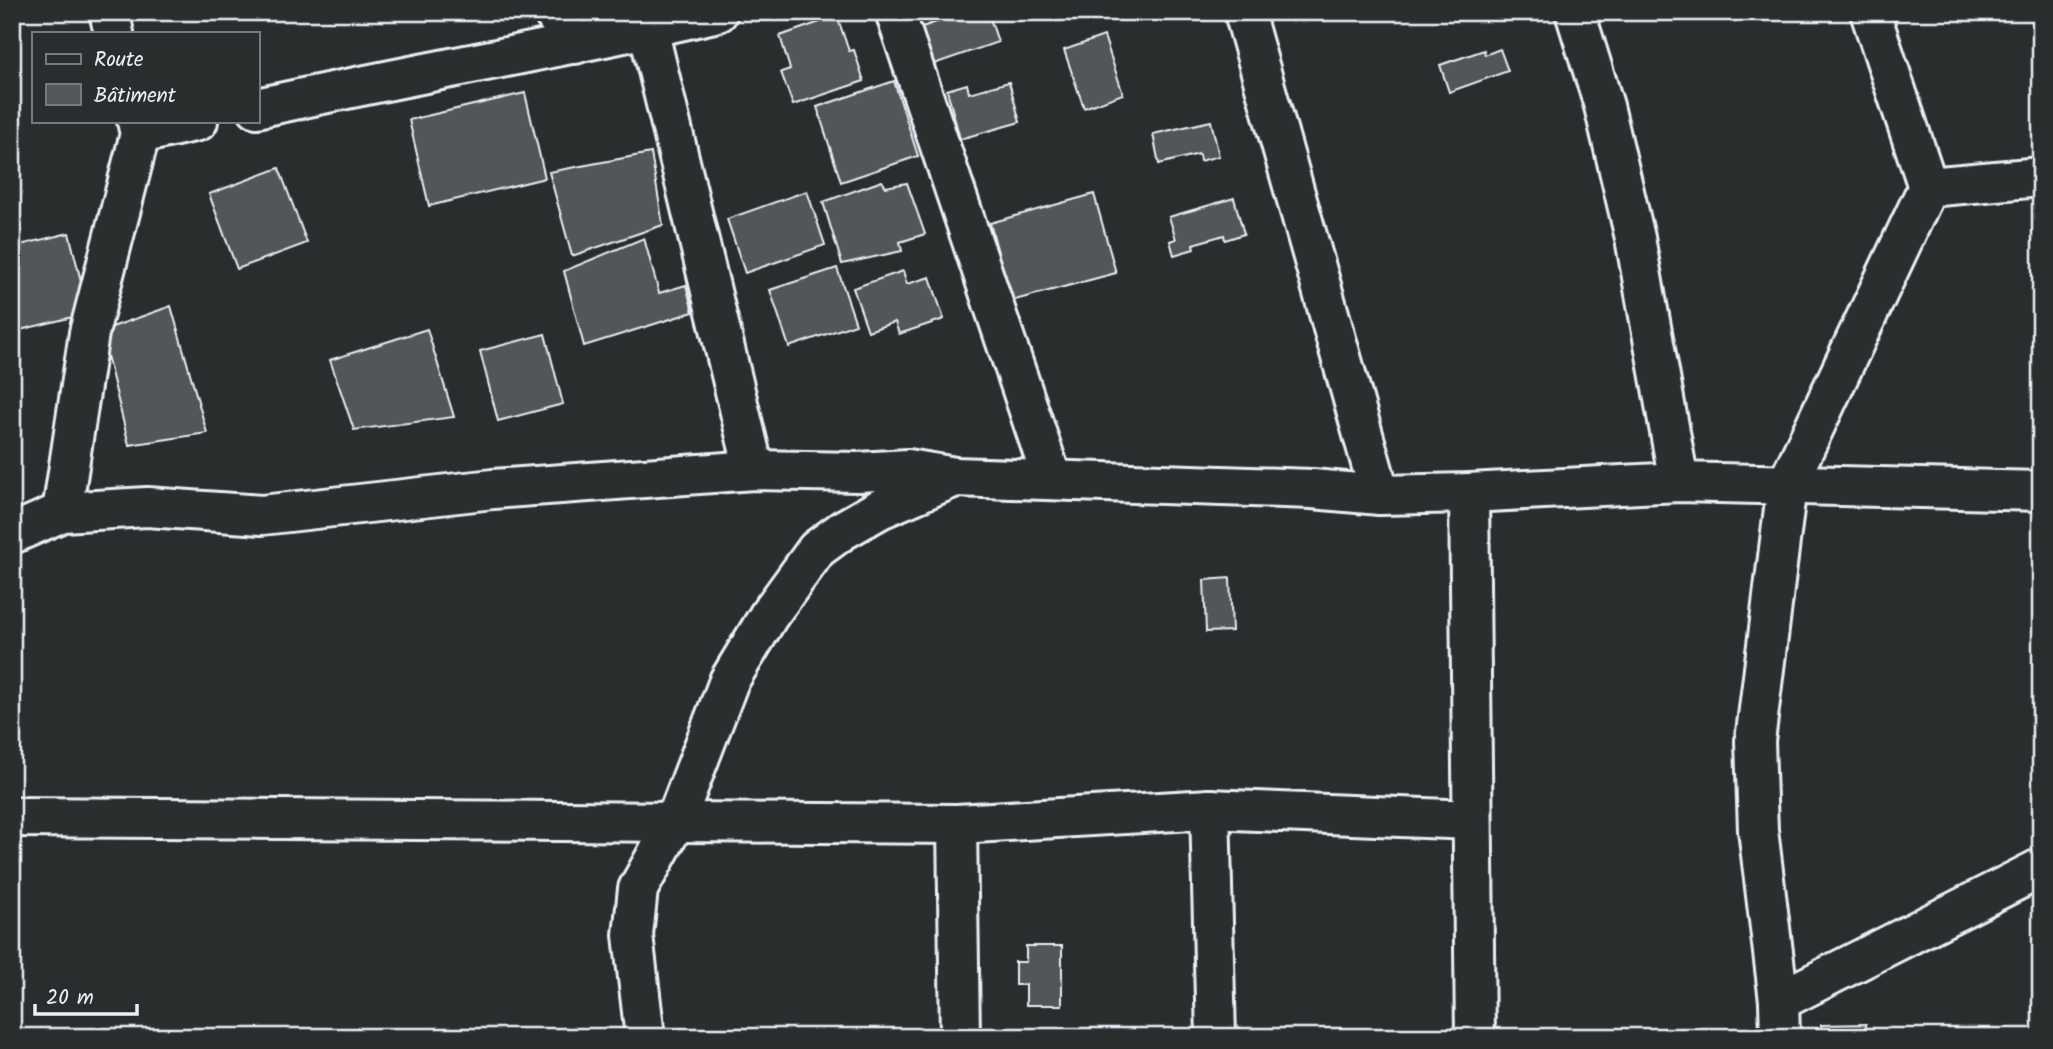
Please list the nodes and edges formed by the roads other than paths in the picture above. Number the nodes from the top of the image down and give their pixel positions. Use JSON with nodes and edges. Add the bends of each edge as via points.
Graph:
{"nodes":[{"id":1,"x":109,"y":12,"type":"edge"},
{"id":2,"x":553,"y":12,"type":"edge"},
{"id":3,"x":718,"y":12,"type":"edge"},
{"id":4,"x":895,"y":12,"type":"edge"},
{"id":5,"x":1244,"y":12,"type":"edge"},
{"id":6,"x":1575,"y":12,"type":"edge"},
{"id":7,"x":1870,"y":12,"type":"edge"},
{"id":8,"x":646,"y":20,"type":"edge"},
{"id":9,"x":114,"y":32,"type":"edge"},
{"id":10,"x":575,"y":44,"type":"junction"},
{"id":11,"x":259,"y":108,"type":"edge"},
{"id":12,"x":188,"y":122,"type":"edge"},
{"id":13,"x":139,"y":127,"type":"edge"},
{"id":14,"x":2041,"y":177,"type":"edge"},
{"id":15,"x":1928,"y":187,"type":"junction"},
{"id":16,"x":754,"y":470,"type":"junction"},
{"id":17,"x":956,"y":477,"type":"junction"},
{"id":18,"x":1052,"y":479,"type":"junction"},
{"id":19,"x":1679,"y":482,"type":"junction"},
{"id":20,"x":1787,"y":485,"type":"junction"},
{"id":21,"x":2041,"y":491,"type":"edge"},
{"id":22,"x":1469,"y":494,"type":"junction"},
{"id":23,"x":1380,"y":495,"type":"junction"},
{"id":24,"x":62,"y":512,"type":"junction"},
{"id":25,"x":12,"y":534,"type":"edge"},
{"id":26,"x":1210,"y":809,"type":"junction"},
{"id":27,"x":12,"y":817,"type":"edge"},
{"id":28,"x":1472,"y":820,"type":"junction"},
{"id":29,"x":675,"y":822,"type":"junction"},
{"id":30,"x":957,"y":824,"type":"junction"},
{"id":31,"x":2041,"y":868,"type":"edge"},
{"id":32,"x":1780,"y":1019,"type":"edge"},
{"id":33,"x":645,"y":1037,"type":"edge"},
{"id":34,"x":960,"y":1037,"type":"edge"},
{"id":35,"x":1216,"y":1037,"type":"edge"},
{"id":36,"x":1475,"y":1037,"type":"edge"}],
"edges":[{"from":1,"to":9,"type":"street"},
{"from":2,"to":10,"type":"street"},
{"from":3,"to":8,"type":"street"},
{"from":4,"to":18,"type":"street"},
{"from":5,"to":23,"type":"street"},
{"from":6,"to":19,"type":"street","via":[[1604,106],[1635,238]]},
{"from":7,"to":15,"type":"street"},
{"from":8,"to":10,"type":"street"},
{"from":8,"to":16,"type":"street"},
{"from":10,"to":11,"type":"street"},
{"from":12,"to":13,"type":"street"},
{"from":13,"to":24,"type":"street","via":[[89,333]]},
{"from":14,"to":15,"type":"street"},
{"from":15,"to":20,"type":"street"},
{"from":16,"to":17,"type":"street","via":[[908,469]]},
{"from":16,"to":24,"type":"street","via":[[493,489],[262,515],[147,507]]},
{"from":17,"to":18,"type":"street"},
{"from":17,"to":29,"type":"street","via":[[880,509],[817,549],[729,681]]},
{"from":18,"to":23,"type":"street"},
{"from":19,"to":20,"type":"street"},
{"from":19,"to":22,"type":"street"},
{"from":20,"to":21,"type":"street"},
{"from":20,"to":32,"type":"street","via":[[1755,741],[1758,830]]},
{"from":22,"to":23,"type":"street"},
{"from":22,"to":28,"type":"street"},
{"from":24,"to":25,"type":"street"},
{"from":26,"to":28,"type":"street"},
{"from":26,"to":30,"type":"street"},
{"from":26,"to":35,"type":"street"},
{"from":27,"to":29,"type":"street"},
{"from":28,"to":36,"type":"street"},
{"from":29,"to":30,"type":"street"},
{"from":29,"to":33,"type":"street","via":[[638,889],[633,935]]},
{"from":30,"to":34,"type":"street"},
{"from":31,"to":32,"type":"street"}]}
